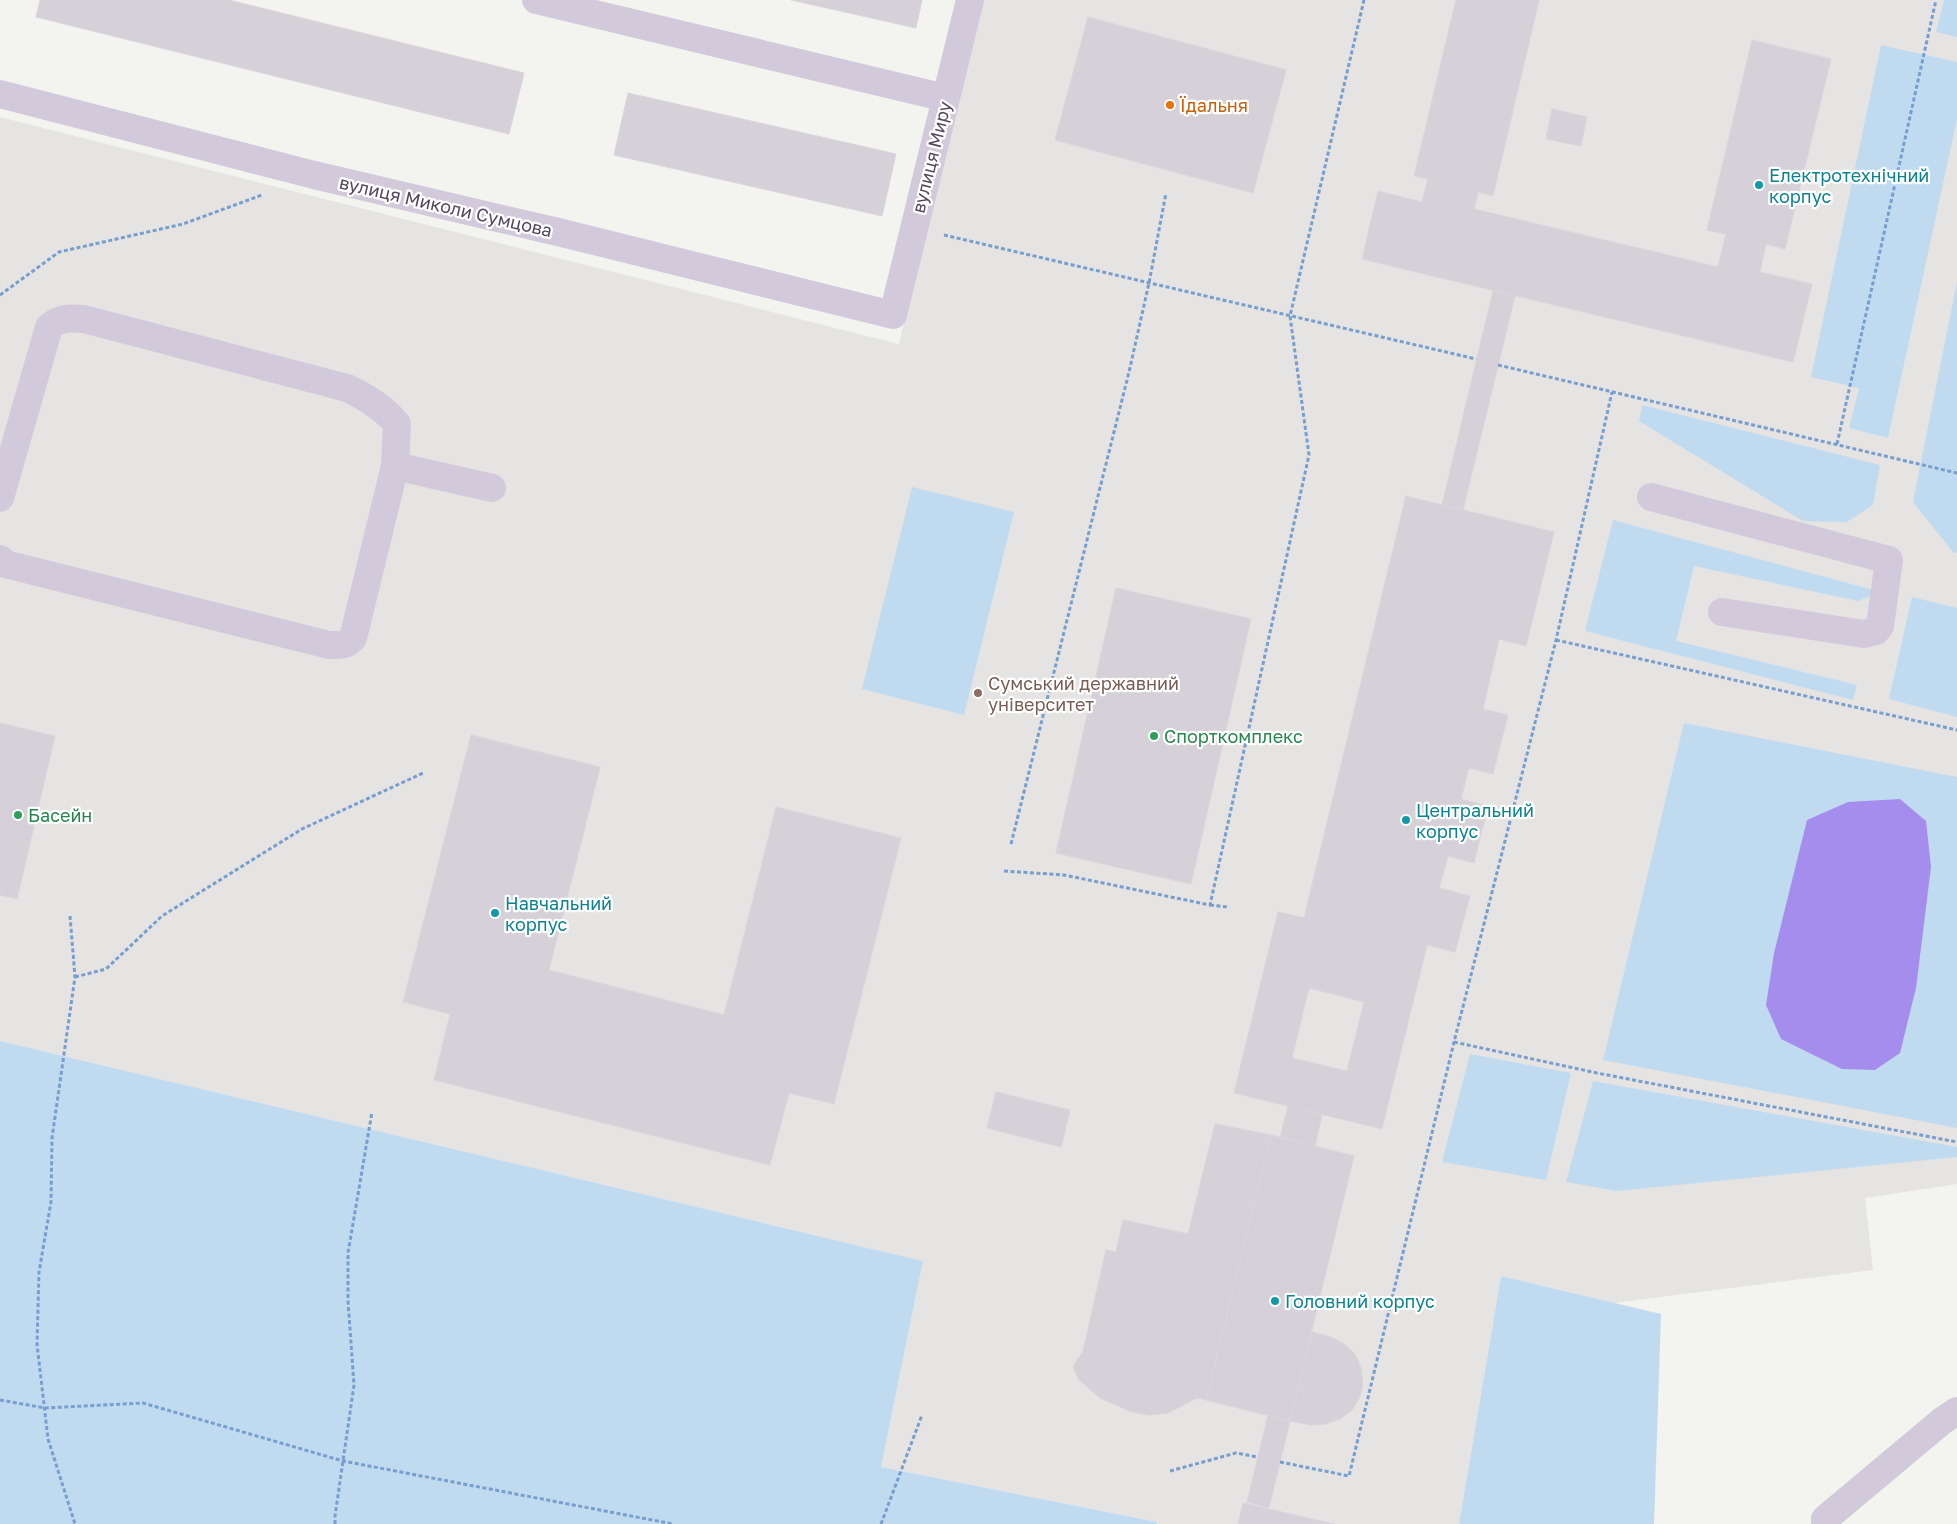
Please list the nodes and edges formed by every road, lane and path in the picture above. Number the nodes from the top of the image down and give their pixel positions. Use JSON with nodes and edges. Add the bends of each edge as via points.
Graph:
{"nodes":[{"id":1,"x":536,"y":0,"type":"edge"},
{"id":2,"x":970,"y":0,"type":"edge"},
{"id":3,"x":1364,"y":0,"type":"edge"},
{"id":4,"x":1936,"y":0,"type":"edge"},
{"id":5,"x":605,"y":8,"type":"edge"},
{"id":6,"x":0,"y":94,"type":"edge"},
{"id":7,"x":946,"y":98,"type":"junction"},
{"id":8,"x":270,"y":192,"type":"dead end"},
{"id":9,"x":1166,"y":193,"type":"dead end"},
{"id":10,"x":914,"y":228,"type":"junction"},
{"id":11,"x":1149,"y":283,"type":"junction"},
{"id":12,"x":0,"y":295,"type":"edge"},
{"id":13,"x":893,"y":315,"type":"joint"},
{"id":14,"x":1290,"y":316,"type":"junction"},
{"id":15,"x":1476,"y":360,"type":"dead end"},
{"id":16,"x":1498,"y":365,"type":"dead end"},
{"id":17,"x":1612,"y":392,"type":"junction"},
{"id":18,"x":1837,"y":444,"type":"junction"},
{"id":19,"x":395,"y":466,"type":"junction"},
{"id":20,"x":1957,"y":473,"type":"edge"},
{"id":21,"x":492,"y":488,"type":"dead end"},
{"id":22,"x":1651,"y":497,"type":"dead end"},
{"id":23,"x":0,"y":498,"type":"edge"},
{"id":24,"x":0,"y":559,"type":"edge"},
{"id":25,"x":1722,"y":612,"type":"dead end"},
{"id":26,"x":1556,"y":640,"type":"junction"},
{"id":27,"x":1957,"y":730,"type":"edge"},
{"id":28,"x":423,"y":772,"type":"dead end"},
{"id":29,"x":1012,"y":844,"type":"dead end"},
{"id":30,"x":1004,"y":871,"type":"dead end"},
{"id":31,"x":1210,"y":905,"type":"junction"},
{"id":32,"x":1228,"y":907,"type":"dead end"},
{"id":33,"x":70,"y":916,"type":"dead end"},
{"id":34,"x":75,"y":977,"type":"junction"},
{"id":35,"x":1454,"y":1042,"type":"junction"},
{"id":36,"x":372,"y":1112,"type":"dead end"},
{"id":37,"x":1957,"y":1142,"type":"edge"},
{"id":38,"x":0,"y":1400,"type":"edge"},
{"id":39,"x":45,"y":1408,"type":"junction"},
{"id":40,"x":1957,"y":1411,"type":"edge"},
{"id":41,"x":922,"y":1415,"type":"dead end"},
{"id":42,"x":1258,"y":1457,"type":"dead end"},
{"id":43,"x":344,"y":1460,"type":"junction"},
{"id":44,"x":1280,"y":1462,"type":"dead end"},
{"id":45,"x":1170,"y":1472,"type":"dead end"},
{"id":46,"x":75,"y":1524,"type":"edge"},
{"id":47,"x":335,"y":1524,"type":"edge"},
{"id":48,"x":673,"y":1524,"type":"edge"},
{"id":49,"x":881,"y":1524,"type":"edge"},
{"id":50,"x":1825,"y":1524,"type":"edge"}],
"edges":[{"from":1,"to":5,"type":"street"},
{"from":2,"to":7,"type":"street","name":"вулиця Миру"},
{"from":3,"to":14,"type":"path"},
{"from":4,"to":18,"type":"path"},
{"from":5,"to":7,"type":"street"},
{"from":6,"to":13,"type":"street","name":"вулиця Миколи Сумцова","via":[[314,175]]},
{"from":7,"to":10,"type":"street","name":"вулиця Миру"},
{"from":8,"to":12,"type":"path","via":[[183,224],[59,252]]},
{"from":9,"to":11,"type":"path"},
{"from":10,"to":11,"type":"path"},
{"from":10,"to":13,"type":"street","name":"вулиця Миру"},
{"from":11,"to":14,"type":"path"},
{"from":11,"to":29,"type":"path"},
{"from":14,"to":15,"type":"path"},
{"from":14,"to":31,"type":"path","via":[[1309,455]]},
{"from":16,"to":17,"type":"path"},
{"from":17,"to":18,"type":"path"},
{"from":17,"to":26,"type":"path"},
{"from":18,"to":20,"type":"path"},
{"from":19,"to":21,"type":"street"},
{"from":19,"to":23,"type":"street","via":[[396,424],[367,398],[347,388],[84,319],[68,318],[49,326]]},
{"from":19,"to":24,"type":"street","via":[[353,638],[340,645],[329,645],[5,564]]},
{"from":22,"to":25,"type":"street","via":[[1889,560],[1880,626],[1876,632],[1864,634]]},
{"from":26,"to":27,"type":"path"},
{"from":26,"to":35,"type":"path"},
{"from":28,"to":34,"type":"path","via":[[302,829],[162,916],[106,969]]},
{"from":30,"to":31,"type":"path","via":[[1064,875]]},
{"from":31,"to":32,"type":"path"},
{"from":33,"to":34,"type":"path"},
{"from":34,"to":39,"type":"path","via":[[52,1138],[51,1202],[39,1272],[37,1344]]},
{"from":35,"to":37,"type":"path","via":[[1596,1073]]},
{"from":35,"to":44,"type":"path","via":[[1349,1476]]},
{"from":36,"to":43,"type":"path","via":[[348,1253],[354,1385]]},
{"from":38,"to":39,"type":"path"},
{"from":39,"to":43,"type":"path","via":[[143,1403]]},
{"from":39,"to":46,"type":"path","via":[[48,1439]]},
{"from":40,"to":50,"type":"street","via":[[1825,1519]]},
{"from":41,"to":49,"type":"path"},
{"from":42,"to":45,"type":"path","via":[[1236,1453]]},
{"from":43,"to":47,"type":"path"},
{"from":43,"to":48,"type":"path"}]}
